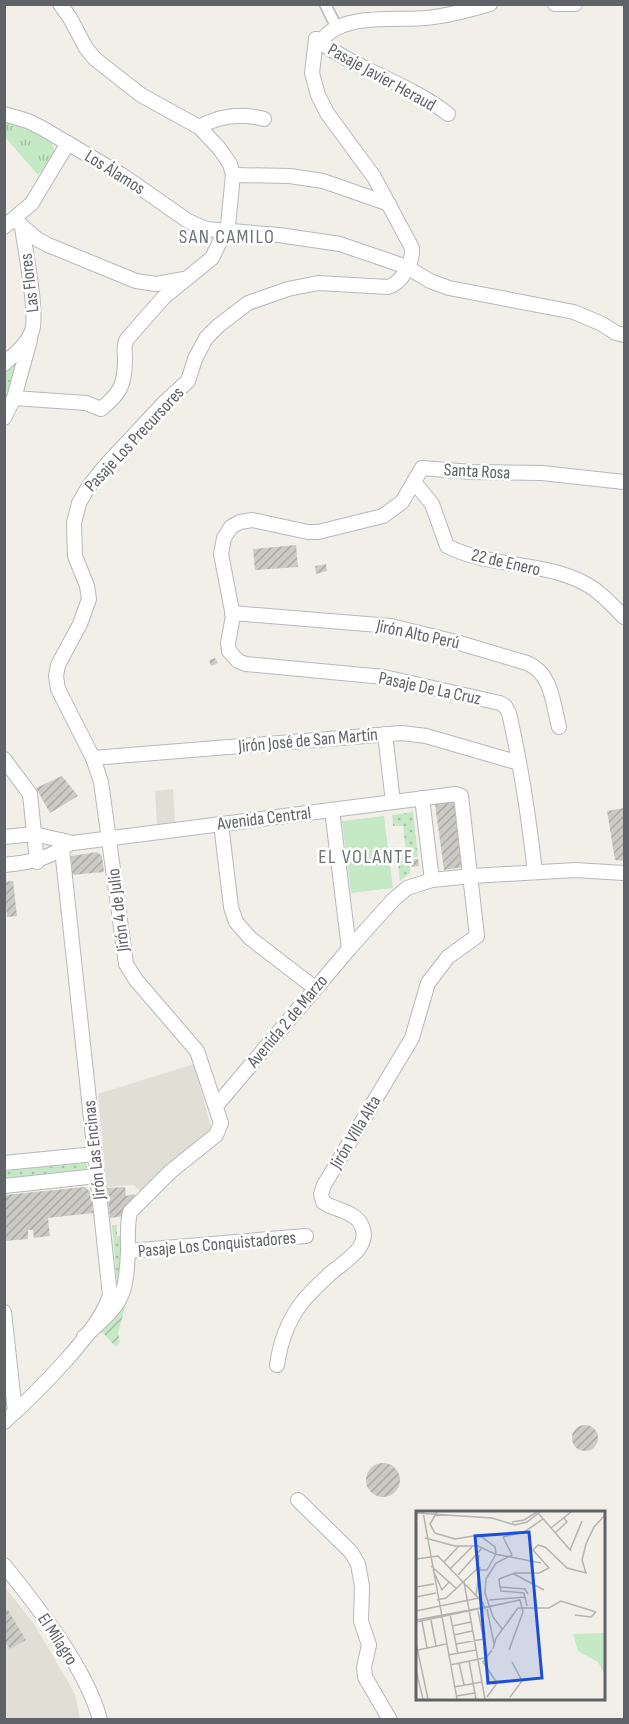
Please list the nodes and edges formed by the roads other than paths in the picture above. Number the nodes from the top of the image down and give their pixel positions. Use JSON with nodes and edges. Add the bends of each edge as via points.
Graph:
{"nodes":[{"id":1,"x":60,"y":4,"type":"edge"},
{"id":2,"x":325,"y":4,"type":"edge"},
{"id":3,"x":490,"y":4,"type":"edge"},
{"id":4,"x":555,"y":4,"type":"edge"},
{"id":5,"x":575,"y":4,"type":"edge"},
{"id":6,"x":337,"y":28,"type":"junction"},
{"id":7,"x":316,"y":39,"type":"junction"},
{"id":8,"x":4,"y":114,"type":"edge"},
{"id":9,"x":448,"y":114,"type":"dead end"},
{"id":10,"x":264,"y":120,"type":"dead end"},
{"id":11,"x":199,"y":127,"type":"junction"},
{"id":12,"x":68,"y":143,"type":"junction"},
{"id":13,"x":233,"y":175,"type":"junction"},
{"id":14,"x":389,"y":204,"type":"junction"},
{"id":15,"x":14,"y":225,"type":"edge"},
{"id":16,"x":225,"y":232,"type":"junction"},
{"id":17,"x":406,"y":267,"type":"junction"},
{"id":18,"x":188,"y":278,"type":"junction"},
{"id":19,"x":32,"y":330,"type":"junction"},
{"id":20,"x":624,"y":335,"type":"edge"},
{"id":21,"x":4,"y":364,"type":"edge"},
{"id":22,"x":14,"y":398,"type":"junction"},
{"id":23,"x":4,"y":418,"type":"edge"},
{"id":24,"x":414,"y":482,"type":"junction"},
{"id":25,"x":624,"y":482,"type":"edge"},
{"id":26,"x":232,"y":613,"type":"junction"},
{"id":27,"x":624,"y":617,"type":"edge"},
{"id":28,"x":559,"y":727,"type":"dead end"},
{"id":29,"x":385,"y":734,"type":"junction"},
{"id":30,"x":93,"y":758,"type":"junction"},
{"id":31,"x":4,"y":759,"type":"edge"},
{"id":32,"x":519,"y":763,"type":"junction"},
{"id":33,"x":422,"y":798,"type":"junction"},
{"id":34,"x":393,"y":802,"type":"junction"},
{"id":35,"x":332,"y":810,"type":"junction"},
{"id":36,"x":221,"y":824,"type":"junction"},
{"id":37,"x":34,"y":834,"type":"junction"},
{"id":38,"x":4,"y":837,"type":"edge"},
{"id":39,"x":110,"y":838,"type":"junction"},
{"id":40,"x":66,"y":844,"type":"junction"},
{"id":41,"x":37,"y":862,"type":"junction"},
{"id":42,"x":4,"y":865,"type":"edge"},
{"id":43,"x":535,"y":872,"type":"junction"},
{"id":44,"x":624,"y":873,"type":"edge"},
{"id":45,"x":472,"y":876,"type":"junction"},
{"id":46,"x":432,"y":880,"type":"junction"},
{"id":47,"x":349,"y":949,"type":"junction"},
{"id":48,"x":315,"y":988,"type":"junction"},
{"id":49,"x":216,"y":1106,"type":"junction"},
{"id":50,"x":95,"y":1154,"type":"junction"},
{"id":51,"x":4,"y":1163,"type":"edge"},
{"id":52,"x":97,"y":1176,"type":"junction"},
{"id":53,"x":4,"y":1186,"type":"edge"},
{"id":54,"x":306,"y":1236,"type":"dead end"},
{"id":55,"x":128,"y":1251,"type":"junction"},
{"id":56,"x":4,"y":1312,"type":"edge"},
{"id":57,"x":84,"y":1337,"type":"junction"},
{"id":58,"x":277,"y":1365,"type":"dead end"},
{"id":59,"x":10,"y":1417,"type":"edge"},
{"id":60,"x":298,"y":1500,"type":"dead end"},
{"id":61,"x":4,"y":1564,"type":"edge"},
{"id":62,"x":100,"y":1719,"type":"edge"},
{"id":63,"x":390,"y":1719,"type":"edge"}],
"edges":[{"from":1,"to":11,"type":"street","via":[[95,59],[141,95]]},
{"from":2,"to":6,"type":"street"},
{"from":3,"to":6,"type":"street","via":[[439,16],[371,20]]},
{"from":4,"to":5,"type":"street"},
{"from":6,"to":7,"type":"street","via":[[321,42]]},
{"from":7,"to":9,"type":"street","name":"Pasaje Javier Heraud","via":[[339,56],[433,102]]},
{"from":7,"to":14,"type":"street","via":[[312,73],[318,95]]},
{"from":8,"to":12,"type":"street","name":"Los Álamos","via":[[36,124]]},
{"from":10,"to":11,"type":"street","via":[[231,116]]},
{"from":11,"to":13,"type":"street","via":[[219,148]]},
{"from":12,"to":15,"type":"street","via":[[35,199]]},
{"from":12,"to":16,"type":"street","name":"Los Álamos","via":[[188,221]]},
{"from":13,"to":14,"type":"street","via":[[323,181]]},
{"from":13,"to":16,"type":"street","via":[[230,218]]},
{"from":14,"to":17,"type":"street","via":[[412,248]]},
{"from":15,"to":18,"type":"street","via":[[58,250],[136,281],[156,284]]},
{"from":15,"to":19,"type":"street","name":"Las Flores","via":[[34,314]]},
{"from":16,"to":17,"type":"street","name":"Los Álamos","via":[[334,243]]},
{"from":16,"to":18,"type":"street","via":[[212,258]]},
{"from":17,"to":20,"type":"street","name":"Los Álamos","via":[[449,288],[573,312]]},
{"from":17,"to":30,"type":"street","name":"Pasaje Los Precursores","via":[[400,281],[391,286],[309,284],[240,308],[206,338],[188,381],[84,492],[75,516],[75,549],[88,599],[56,676],[58,689]]},
{"from":18,"to":22,"type":"street","via":[[164,297],[127,339],[122,387],[101,409],[86,403]]},
{"from":19,"to":21,"type":"street","name":"Las Flores","via":[[25,344]]},
{"from":19,"to":22,"type":"street"},
{"from":22,"to":23,"type":"street"},
{"from":24,"to":25,"type":"street","name":"Santa Rosa","via":[[422,468],[427,468],[542,473]]},
{"from":24,"to":26,"type":"street","name":"Santa Rosa","via":[[402,502],[387,514],[340,528],[308,532],[252,520],[231,527],[221,554]]},
{"from":24,"to":27,"type":"street","name":"22 de Enero","via":[[432,504],[447,546],[575,578],[596,590]]},
{"from":26,"to":28,"type":"street","name":"Jirón Alto Perú","via":[[391,626],[527,663],[546,678]]},
{"from":26,"to":32,"type":"street","name":"Pasaje De La Cruz","via":[[229,651],[246,664],[384,677],[503,704],[509,713]]},
{"from":29,"to":30,"type":"street","name":"Jirón José de San Martín"},
{"from":29,"to":32,"type":"street","name":"Jirón José de San Martín","via":[[418,734]]},
{"from":29,"to":34,"type":"street"},
{"from":30,"to":39,"type":"street","name":"Jirón 4 de Julio"},
{"from":31,"to":37,"type":"street","via":[[30,794]]},
{"from":32,"to":43,"type":"street","name":"Pasaje De La Cruz"},
{"from":33,"to":34,"type":"street","name":"Avenida Central"},
{"from":33,"to":45,"type":"street","name":"Avenida Central","via":[[456,794],[462,798]]},
{"from":33,"to":46,"type":"street"},
{"from":34,"to":35,"type":"street","name":"Avenida Central"},
{"from":35,"to":36,"type":"street","name":"Avenida Central"},
{"from":35,"to":47,"type":"street"},
{"from":36,"to":39,"type":"street","name":"Avenida Central"},
{"from":36,"to":48,"type":"street","via":[[236,922],[250,939]]},
{"from":37,"to":38,"type":"street"},
{"from":37,"to":40,"type":"street"},
{"from":37,"to":41,"type":"street"},
{"from":39,"to":40,"type":"street","name":"Avenida Central"},
{"from":39,"to":49,"type":"street","name":"Jirón 4 de Julio","via":[[126,964],[135,980],[197,1051]]},
{"from":40,"to":41,"type":"street"},
{"from":40,"to":50,"type":"street","name":"Jirón Las Encinas"},
{"from":41,"to":42,"type":"street"},
{"from":43,"to":44,"type":"street","name":"Avenida 2 de Marzo"},
{"from":43,"to":45,"type":"street","name":"Avenida 2 de Marzo"},
{"from":45,"to":46,"type":"street","name":"Avenida 2 de Marzo"},
{"from":45,"to":58,"type":"street","name":"Jirón Villa Alta","via":[[477,936],[448,957],[431,978],[412,1038],[322,1189],[323,1202],[351,1215],[361,1225],[359,1249],[300,1306],[284,1335]]},
{"from":46,"to":47,"type":"street","name":"Avenida 2 de Marzo","via":[[399,894]]},
{"from":47,"to":48,"type":"street","name":"Avenida 2 de Marzo"},
{"from":48,"to":49,"type":"street","name":"Avenida 2 de Marzo"},
{"from":49,"to":55,"type":"street","via":[[221,1123],[216,1135],[170,1172],[130,1212]]},
{"from":50,"to":51,"type":"street"},
{"from":50,"to":52,"type":"street","name":"Jirón Las Encinas"},
{"from":52,"to":53,"type":"street"},
{"from":52,"to":57,"type":"street","name":"Jirón Las Encinas","via":[[110,1295]]},
{"from":54,"to":55,"type":"street","name":"Pasaje Los Conquistadores"},
{"from":55,"to":57,"type":"street","via":[[122,1297],[110,1314]]},
{"from":56,"to":59,"type":"street"},
{"from":57,"to":59,"type":"street","name":"Jirón Las Encinas"},
{"from":60,"to":63,"type":"street","via":[[351,1552],[358,1564],[362,1621],[369,1644],[365,1677]]},
{"from":61,"to":62,"type":"street","name":"El Milagro","via":[[68,1654]]}]}
